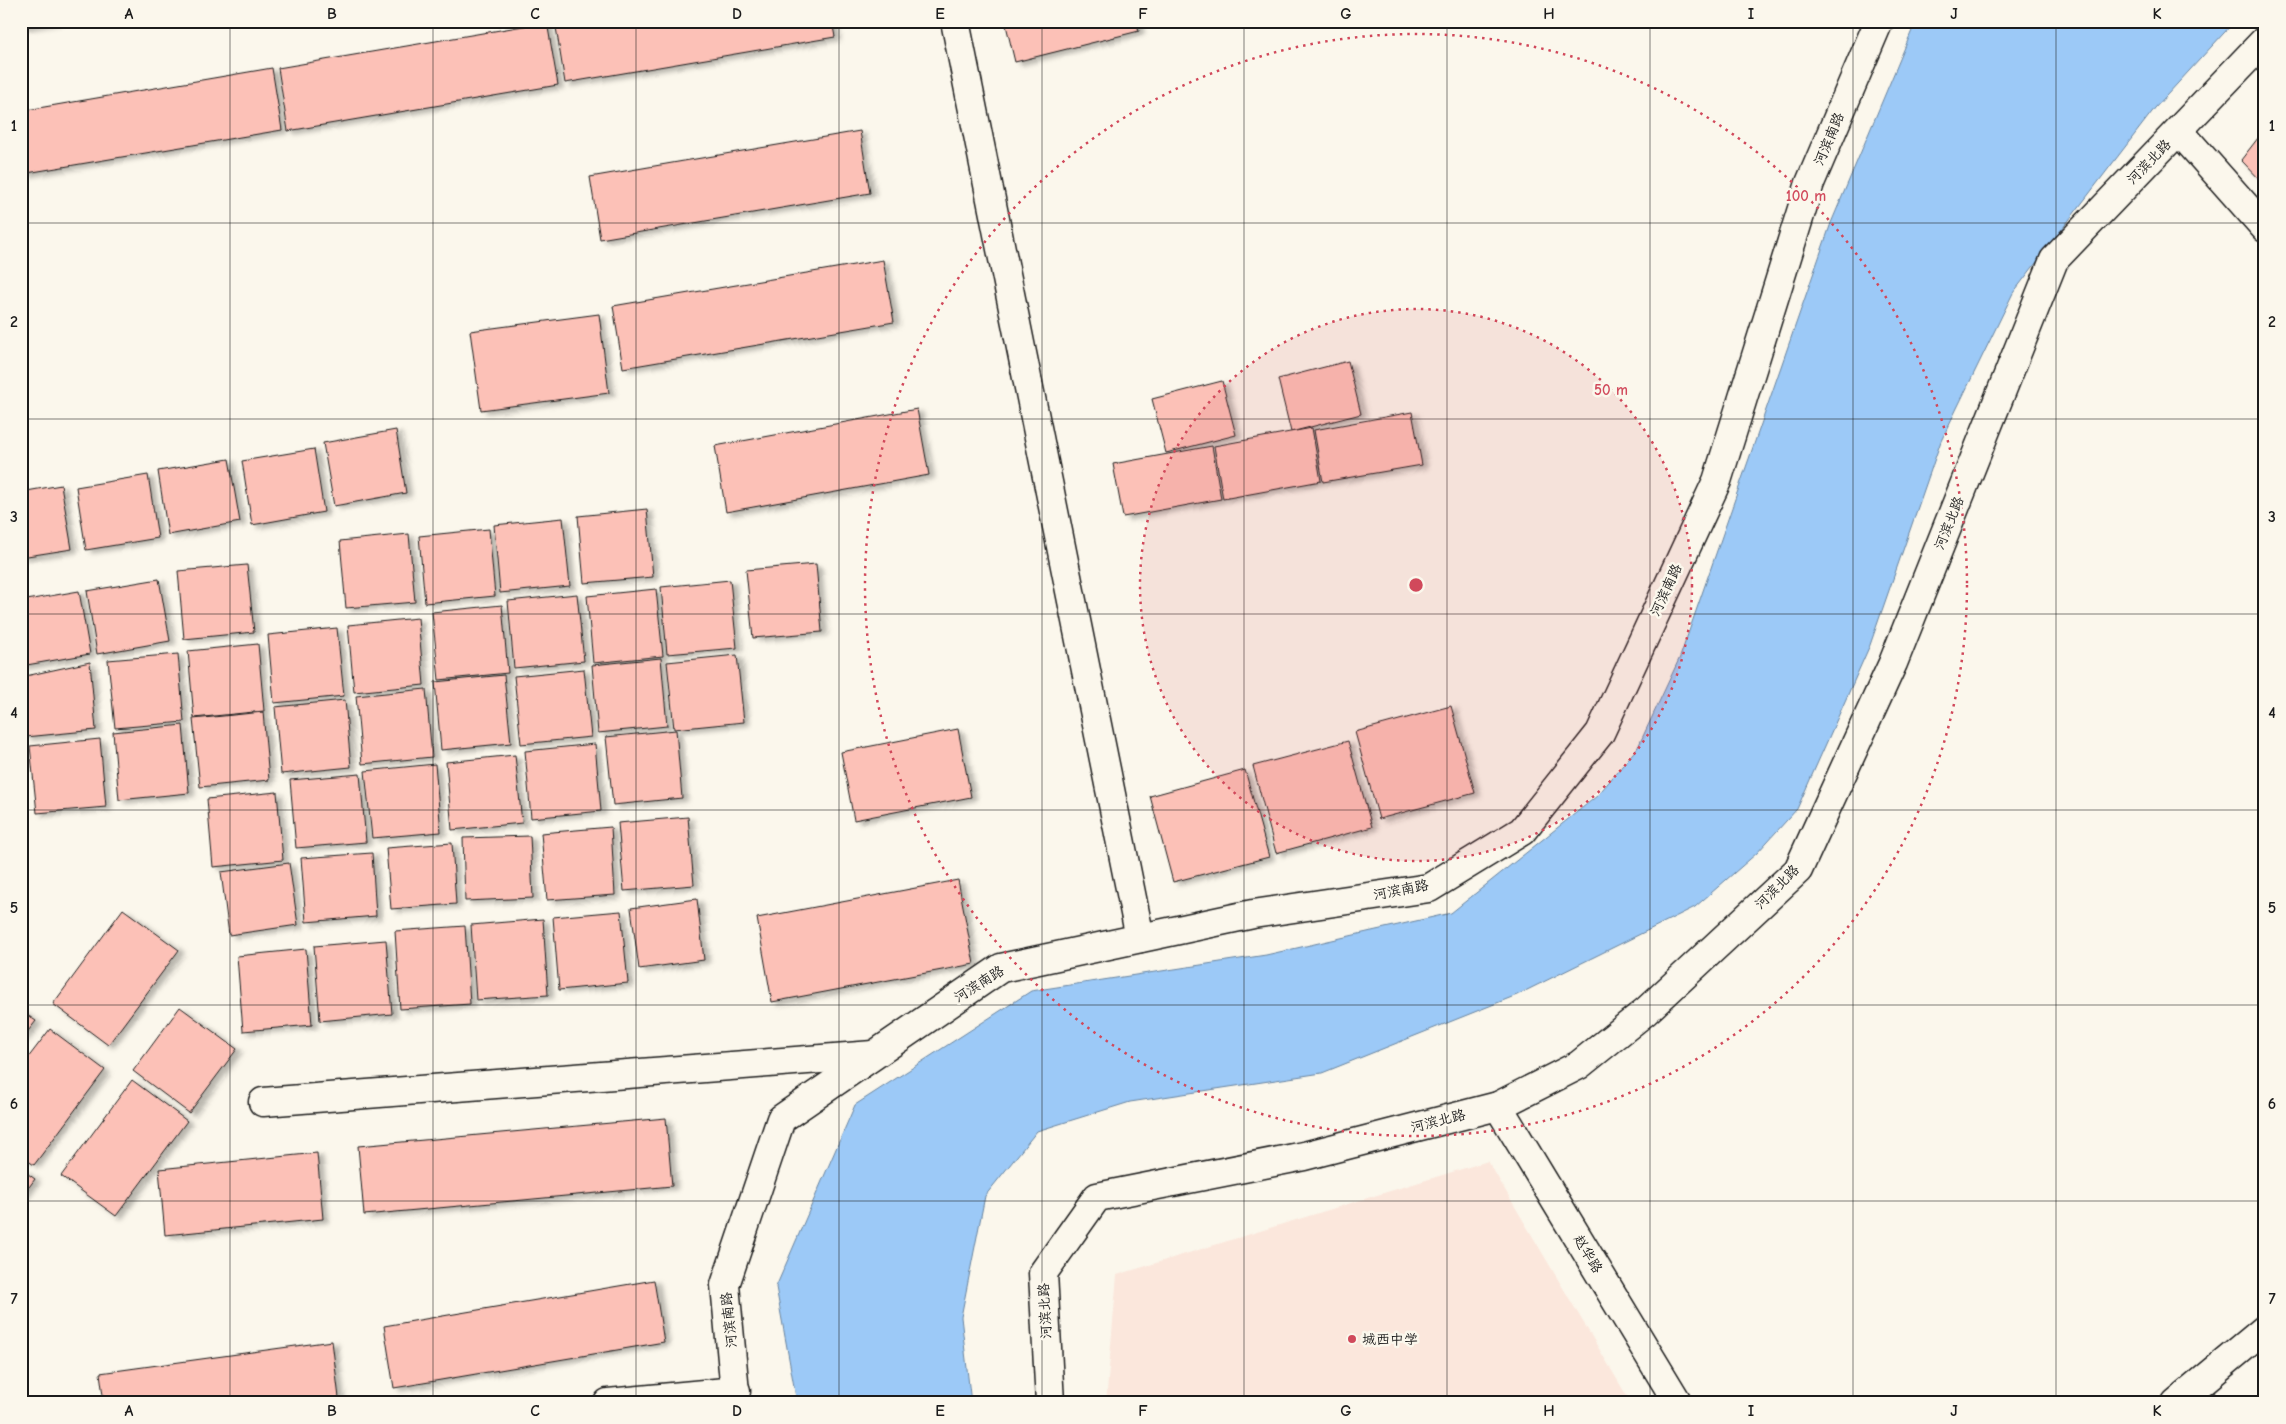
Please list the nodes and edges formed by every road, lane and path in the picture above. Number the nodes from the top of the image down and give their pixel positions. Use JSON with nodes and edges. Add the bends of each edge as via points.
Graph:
{"nodes":[{"id":1,"x":955,"y":21,"type":"edge"},
{"id":2,"x":1879,"y":21,"type":"edge"},
{"id":3,"x":2265,"y":40,"type":"edge"},
{"id":4,"x":2179,"y":131,"type":"junction"},
{"id":5,"x":2265,"y":228,"type":"edge"},
{"id":6,"x":1140,"y":938,"type":"junction"},
{"id":7,"x":873,"y":1056,"type":"junction"},
{"id":8,"x":263,"y":1102,"type":"dead end"},
{"id":9,"x":1498,"y":1106,"type":"junction"},
{"id":10,"x":2265,"y":1329,"type":"edge"},
{"id":11,"x":736,"y":1397,"type":"edge"},
{"id":12,"x":608,"y":1403,"type":"edge"},
{"id":13,"x":1050,"y":1403,"type":"edge"},
{"id":14,"x":1678,"y":1403,"type":"edge"},
{"id":15,"x":2176,"y":1403,"type":"edge"}],
"edges":[{"from":1,"to":6,"type":"street"},
{"from":2,"to":6,"type":"street","name":"河滨南路","via":[[1810,182],[1717,481],[1600,733],[1522,831],[1428,888],[1254,914]]},
{"from":3,"to":4,"type":"street","name":"河滨北路"},
{"from":4,"to":5,"type":"street"},
{"from":4,"to":9,"type":"street","name":"河滨北路","via":[[2054,260],[1893,663],[1798,870],[1646,1011],[1579,1066]]},
{"from":6,"to":7,"type":"street","name":"河滨南路","via":[[1001,968]]},
{"from":7,"to":8,"type":"street"},
{"from":7,"to":11,"type":"street","name":"河滨南路","via":[[781,1119],[725,1285]]},
{"from":9,"to":13,"type":"street","name":"河滨北路","via":[[1304,1156],[1097,1197],[1043,1273]]},
{"from":9,"to":14,"type":"street","name":"赵华路"},
{"from":10,"to":15,"type":"street"},
{"from":11,"to":12,"type":"street"}]}
